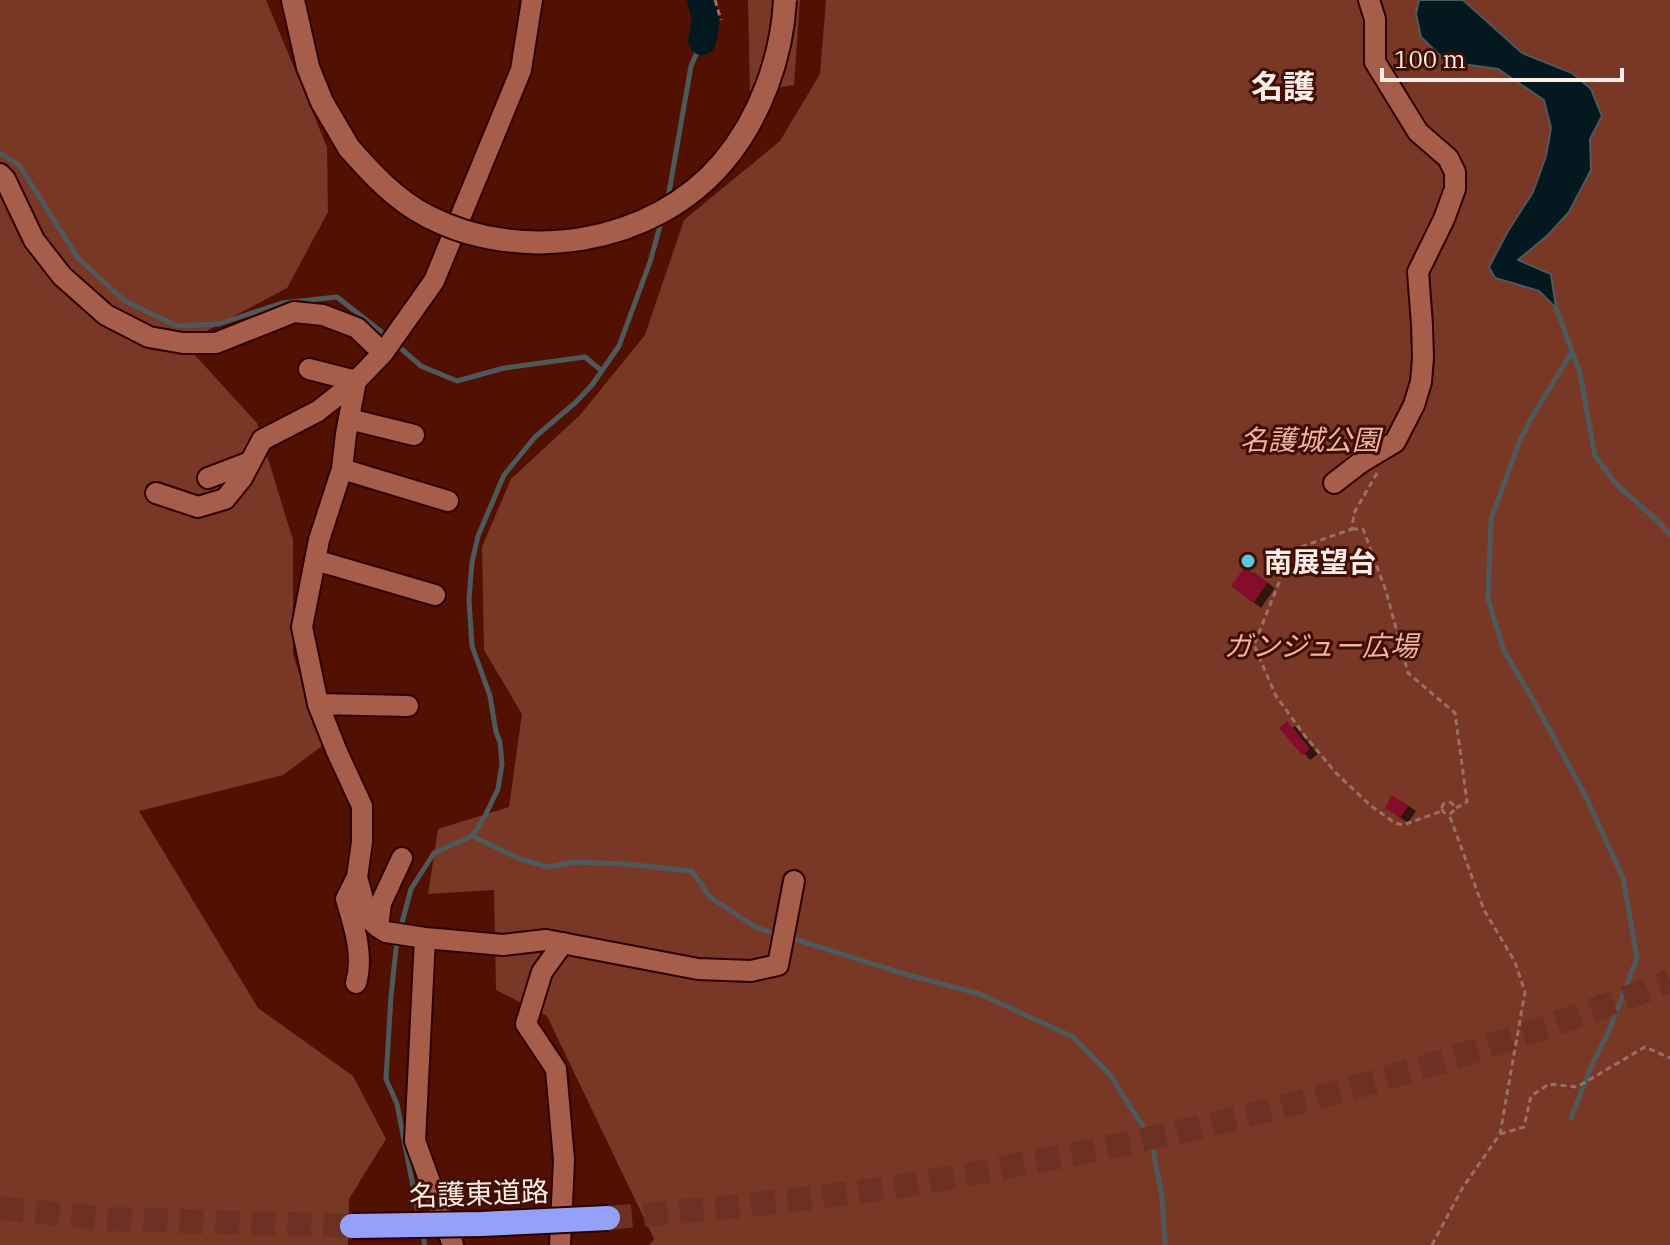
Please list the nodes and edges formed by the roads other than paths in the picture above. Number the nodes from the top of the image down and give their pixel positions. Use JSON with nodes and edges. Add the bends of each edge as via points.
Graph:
{"nodes":[{"id":1,"x":293,"y":0,"type":"edge"},
{"id":2,"x":532,"y":0,"type":"edge"},
{"id":3,"x":785,"y":0,"type":"edge"},
{"id":4,"x":1369,"y":0,"type":"edge"},
{"id":5,"x":0,"y":174,"type":"edge"},
{"id":6,"x":385,"y":351,"type":"junction"},
{"id":7,"x":309,"y":369,"type":"dead end"},
{"id":8,"x":356,"y":381,"type":"junction"},
{"id":9,"x":349,"y":419,"type":"junction"},
{"id":10,"x":414,"y":435,"type":"dead end"},
{"id":11,"x":250,"y":462,"type":"junction"},
{"id":12,"x":342,"y":469,"type":"junction"},
{"id":13,"x":208,"y":478,"type":"dead end"},
{"id":14,"x":1334,"y":483,"type":"dead end"},
{"id":15,"x":156,"y":493,"type":"dead end"},
{"id":16,"x":448,"y":501,"type":"dead end"},
{"id":17,"x":315,"y":560,"type":"junction"},
{"id":18,"x":435,"y":595,"type":"dead end"},
{"id":19,"x":318,"y":704,"type":"junction"},
{"id":20,"x":408,"y":706,"type":"dead end"},
{"id":21,"x":402,"y":858,"type":"dead end"},
{"id":22,"x":357,"y":877,"type":"junction"},
{"id":23,"x":794,"y":881,"type":"dead end"},
{"id":24,"x":382,"y":930,"type":"junction"},
{"id":25,"x":419,"y":937,"type":"junction"},
{"id":26,"x":563,"y":943,"type":"junction"},
{"id":27,"x":356,"y":983,"type":"dead end"},
{"id":28,"x":608,"y":1218,"type":"tunnel mouth"},
{"id":29,"x":352,"y":1226,"type":"tunnel mouth"},
{"id":30,"x":453,"y":1245,"type":"edge"},
{"id":31,"x":560,"y":1245,"type":"edge"}],
"edges":[{"from":1,"to":3,"type":"main road","bridge":true,"via":[[322,102],[349,148],[379,181],[427,217],[452,227],[535,243],[602,235],[656,214],[722,164],[772,72]]},
{"from":2,"to":6,"type":"street","via":[[521,70],[434,281]]},
{"from":4,"to":14,"type":"street","via":[[1375,19],[1375,62],[1418,132],[1448,158],[1455,189],[1418,272],[1423,358],[1414,405],[1395,442]]},
{"from":5,"to":6,"type":"street","via":[[34,240],[62,276],[106,315],[149,337],[216,343],[294,312],[323,315],[357,328]]},
{"from":6,"to":8,"type":"street"},
{"from":7,"to":8,"type":"street"},
{"from":8,"to":9,"type":"street"},
{"from":8,"to":11,"type":"street","via":[[318,411],[262,440]]},
{"from":9,"to":10,"type":"street"},
{"from":9,"to":12,"type":"street"},
{"from":11,"to":13,"type":"street"},
{"from":11,"to":15,"type":"street","via":[[225,499],[198,507]]},
{"from":12,"to":16,"type":"street"},
{"from":12,"to":17,"type":"street"},
{"from":17,"to":18,"type":"street"},
{"from":17,"to":19,"type":"street","via":[[302,627]]},
{"from":19,"to":20,"type":"street"},
{"from":19,"to":22,"type":"street","via":[[362,806]]},
{"from":21,"to":24,"type":"street","via":[[381,903]]},
{"from":22,"to":24,"type":"street","via":[[368,918]]},
{"from":22,"to":27,"type":"street","via":[[346,899],[361,967]]},
{"from":23,"to":26,"type":"street","via":[[778,965],[751,971],[698,969]]},
{"from":24,"to":25,"type":"street"},
{"from":25,"to":26,"type":"street","via":[[503,945]]},
{"from":25,"to":30,"type":"street","via":[[415,1141]]},
{"from":26,"to":31,"type":"street","via":[[542,972],[526,1024],[556,1069],[564,1160]]},
{"from":28,"to":29,"type":"highway","name":"名護東道路","bridge":true}]}
